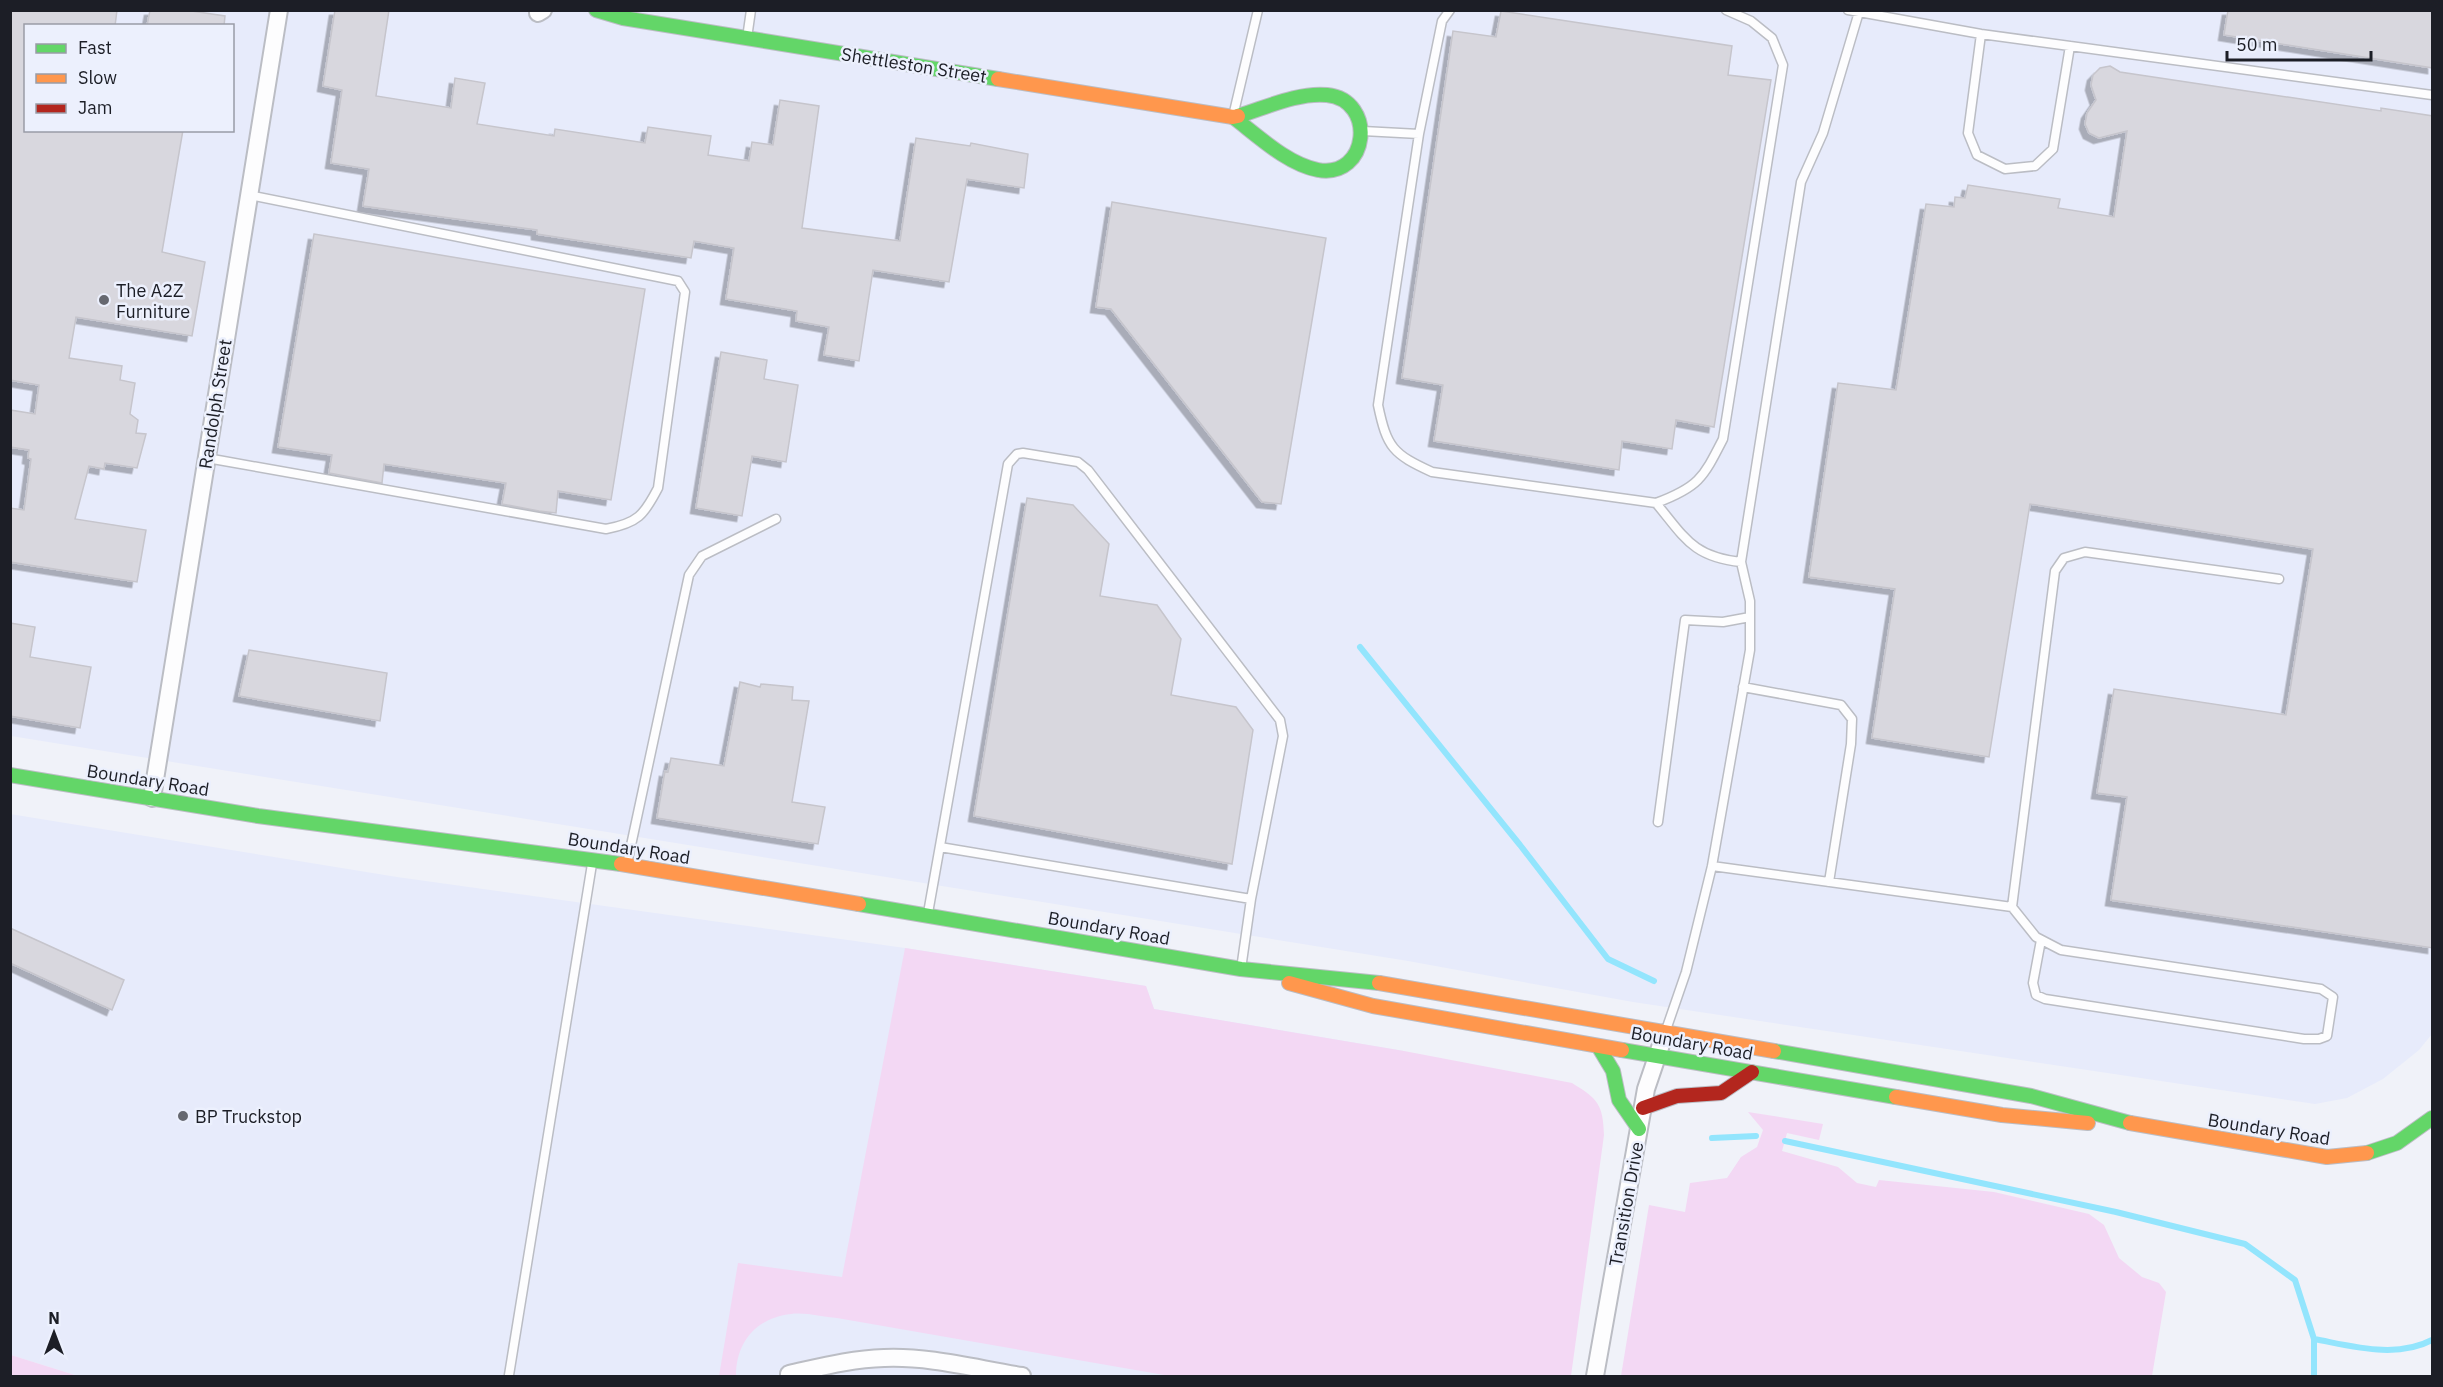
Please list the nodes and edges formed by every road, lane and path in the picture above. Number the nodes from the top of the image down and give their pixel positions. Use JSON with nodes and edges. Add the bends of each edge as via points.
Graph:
{"nodes":[{"id":1,"x":279,"y":10,"type":"edge"},
{"id":2,"x":596,"y":10,"type":"edge"},
{"id":3,"x":752,"y":10,"type":"edge"},
{"id":4,"x":1258,"y":10,"type":"edge"},
{"id":5,"x":1450,"y":10,"type":"edge"},
{"id":6,"x":1726,"y":10,"type":"edge"},
{"id":7,"x":1848,"y":10,"type":"edge"},
{"id":8,"x":1859,"y":12,"type":"junction"},
{"id":9,"x":1981,"y":34,"type":"junction"},
{"id":10,"x":747,"y":38,"type":"junction"},
{"id":11,"x":2070,"y":46,"type":"junction"},
{"id":12,"x":2433,"y":95,"type":"edge"},
{"id":13,"x":1233,"y":117,"type":"junction"},
{"id":14,"x":1363,"y":131,"type":"junction"},
{"id":15,"x":1419,"y":134,"type":"junction"},
{"id":16,"x":249,"y":195,"type":"junction"},
{"id":17,"x":207,"y":458,"type":"junction"},
{"id":18,"x":1656,"y":503,"type":"junction"},
{"id":19,"x":776,"y":519,"type":"dead end"},
{"id":20,"x":1741,"y":562,"type":"junction"},
{"id":21,"x":2279,"y":579,"type":"dead end"},
{"id":22,"x":1750,"y":616,"type":"junction"},
{"id":23,"x":1743,"y":687,"type":"junction"},
{"id":24,"x":10,"y":775,"type":"edge"},
{"id":25,"x":152,"y":798,"type":"junction"},
{"id":26,"x":1658,"y":822,"type":"dead end"},
{"id":27,"x":940,"y":847,"type":"junction"},
{"id":28,"x":593,"y":860,"type":"junction"},
{"id":29,"x":627,"y":864,"type":"junction"},
{"id":30,"x":1712,"y":866,"type":"junction"},
{"id":31,"x":1829,"y":882,"type":"junction"},
{"id":32,"x":1251,"y":899,"type":"junction"},
{"id":33,"x":2012,"y":907,"type":"junction"},
{"id":34,"x":927,"y":916,"type":"junction"},
{"id":35,"x":2041,"y":940,"type":"junction"},
{"id":36,"x":1241,"y":969,"type":"junction"},
{"id":37,"x":1665,"y":1033,"type":"junction"},
{"id":38,"x":1598,"y":1046,"type":"junction"},
{"id":39,"x":1656,"y":1055,"type":"junction"},
{"id":40,"x":1752,"y":1072,"type":"junction"},
{"id":41,"x":1643,"y":1108,"type":"junction"},
{"id":42,"x":2433,"y":1118,"type":"edge"},
{"id":43,"x":2141,"y":1126,"type":"junction"},
{"id":44,"x":1639,"y":1129,"type":"junction"},
{"id":45,"x":789,"y":1374,"type":"dead end"},
{"id":46,"x":509,"y":1375,"type":"dead end"},
{"id":47,"x":1022,"y":1377,"type":"edge"},
{"id":48,"x":1595,"y":1377,"type":"edge"}],
"edges":[{"from":1,"to":16,"type":"street","name":"Randolph Street"},
{"from":2,"to":10,"type":"main road","name":"Shettleston Street"},
{"from":3,"to":10,"type":"lane"},
{"from":4,"to":13,"type":"lane"},
{"from":5,"to":15,"type":"lane","via":[[1442,21]]},
{"from":6,"to":18,"type":"lane","via":[[1751,21],[1772,38],[1783,65],[1723,439],[1705,473],[1685,492]]},
{"from":7,"to":8,"type":"lane"},
{"from":8,"to":9,"type":"lane"},
{"from":8,"to":20,"type":"lane","via":[[1823,134],[1801,182]]},
{"from":9,"to":11,"type":"lane"},
{"from":9,"to":11,"type":"lane","via":[[1968,133],[1977,155],[2005,169],[2035,166],[2053,150]]},
{"from":10,"to":13,"type":"main road","name":"Shettleston Street"},
{"from":11,"to":12,"type":"lane"},
{"from":13,"to":14,"type":"main road","name":"Shettleston Street","via":[[1327,95],[1349,103],[1356,110]]},
{"from":13,"to":14,"type":"main road","name":"Shettleston Street","via":[[1304,164],[1328,171],[1347,165],[1354,158]]},
{"from":14,"to":15,"type":"lane"},
{"from":15,"to":18,"type":"lane","via":[[1378,405],[1384,432],[1401,458],[1432,472]]},
{"from":16,"to":17,"type":"street","name":"Randolph Street"},
{"from":16,"to":17,"type":"lane","via":[[678,281],[685,292],[658,488],[644,515],[606,530]]},
{"from":17,"to":25,"type":"street","name":"Randolph Street"},
{"from":18,"to":20,"type":"lane","via":[[1689,544],[1715,560]]},
{"from":19,"to":29,"type":"lane","via":[[702,556],[689,575]]},
{"from":20,"to":22,"type":"lane"},
{"from":21,"to":33,"type":"lane","via":[[2085,552],[2064,558],[2055,571]]},
{"from":22,"to":23,"type":"lane","via":[[1750,650]]},
{"from":22,"to":26,"type":"lane","via":[[1723,622],[1684,620]]},
{"from":23,"to":30,"type":"lane"},
{"from":23,"to":31,"type":"lane","via":[[1841,705],[1852,719]]},
{"from":24,"to":25,"type":"main road","name":"Boundary Road"},
{"from":25,"to":28,"type":"main road","name":"Boundary Road","via":[[258,816]]},
{"from":27,"to":32,"type":"lane"},
{"from":27,"to":32,"type":"lane","via":[[1008,464],[1023,453],[1072,460],[1088,470],[1280,720],[1282,736]]},
{"from":27,"to":34,"type":"lane"},
{"from":28,"to":29,"type":"main road","name":"Boundary Road"},
{"from":28,"to":46,"type":"lane"},
{"from":29,"to":34,"type":"main road","name":"Boundary Road"},
{"from":30,"to":31,"type":"lane"},
{"from":30,"to":37,"type":"lane","via":[[1686,972]]},
{"from":31,"to":33,"type":"lane"},
{"from":32,"to":36,"type":"lane"},
{"from":33,"to":35,"type":"lane"},
{"from":34,"to":36,"type":"main road","name":"Boundary Road"},
{"from":35,"to":35,"type":"lane","via":[[2061,950],[2322,989],[2333,996],[2327,1036],[2304,1040],[2045,999],[2036,995],[2033,983]]},
{"from":36,"to":37,"type":"main road","name":"Boundary Road","via":[[1352,978]]},
{"from":36,"to":38,"type":"main road","name":"Boundary Road","via":[[1373,1006]]},
{"from":37,"to":39,"type":"street","name":"Transition Drive"},
{"from":37,"to":43,"type":"main road","name":"Boundary Road","via":[[2031,1096]]},
{"from":38,"to":39,"type":"main road","name":"Boundary Road"},
{"from":38,"to":44,"type":"main road","via":[[1613,1071],[1619,1100]]},
{"from":39,"to":40,"type":"main road","name":"Boundary Road"},
{"from":39,"to":41,"type":"street","name":"Transition Drive"},
{"from":40,"to":41,"type":"main road","via":[[1720,1093],[1677,1096]]},
{"from":40,"to":43,"type":"main road","name":"Boundary Road","via":[[2012,1116]]},
{"from":41,"to":44,"type":"street","name":"Transition Drive"},
{"from":42,"to":43,"type":"main road","name":"Boundary Road","via":[[2407,1140],[2369,1154],[2327,1157]]},
{"from":44,"to":48,"type":"street","name":"Transition Drive"},
{"from":45,"to":47,"type":"street","via":[[847,1360],[886,1358],[925,1360]]}]}
